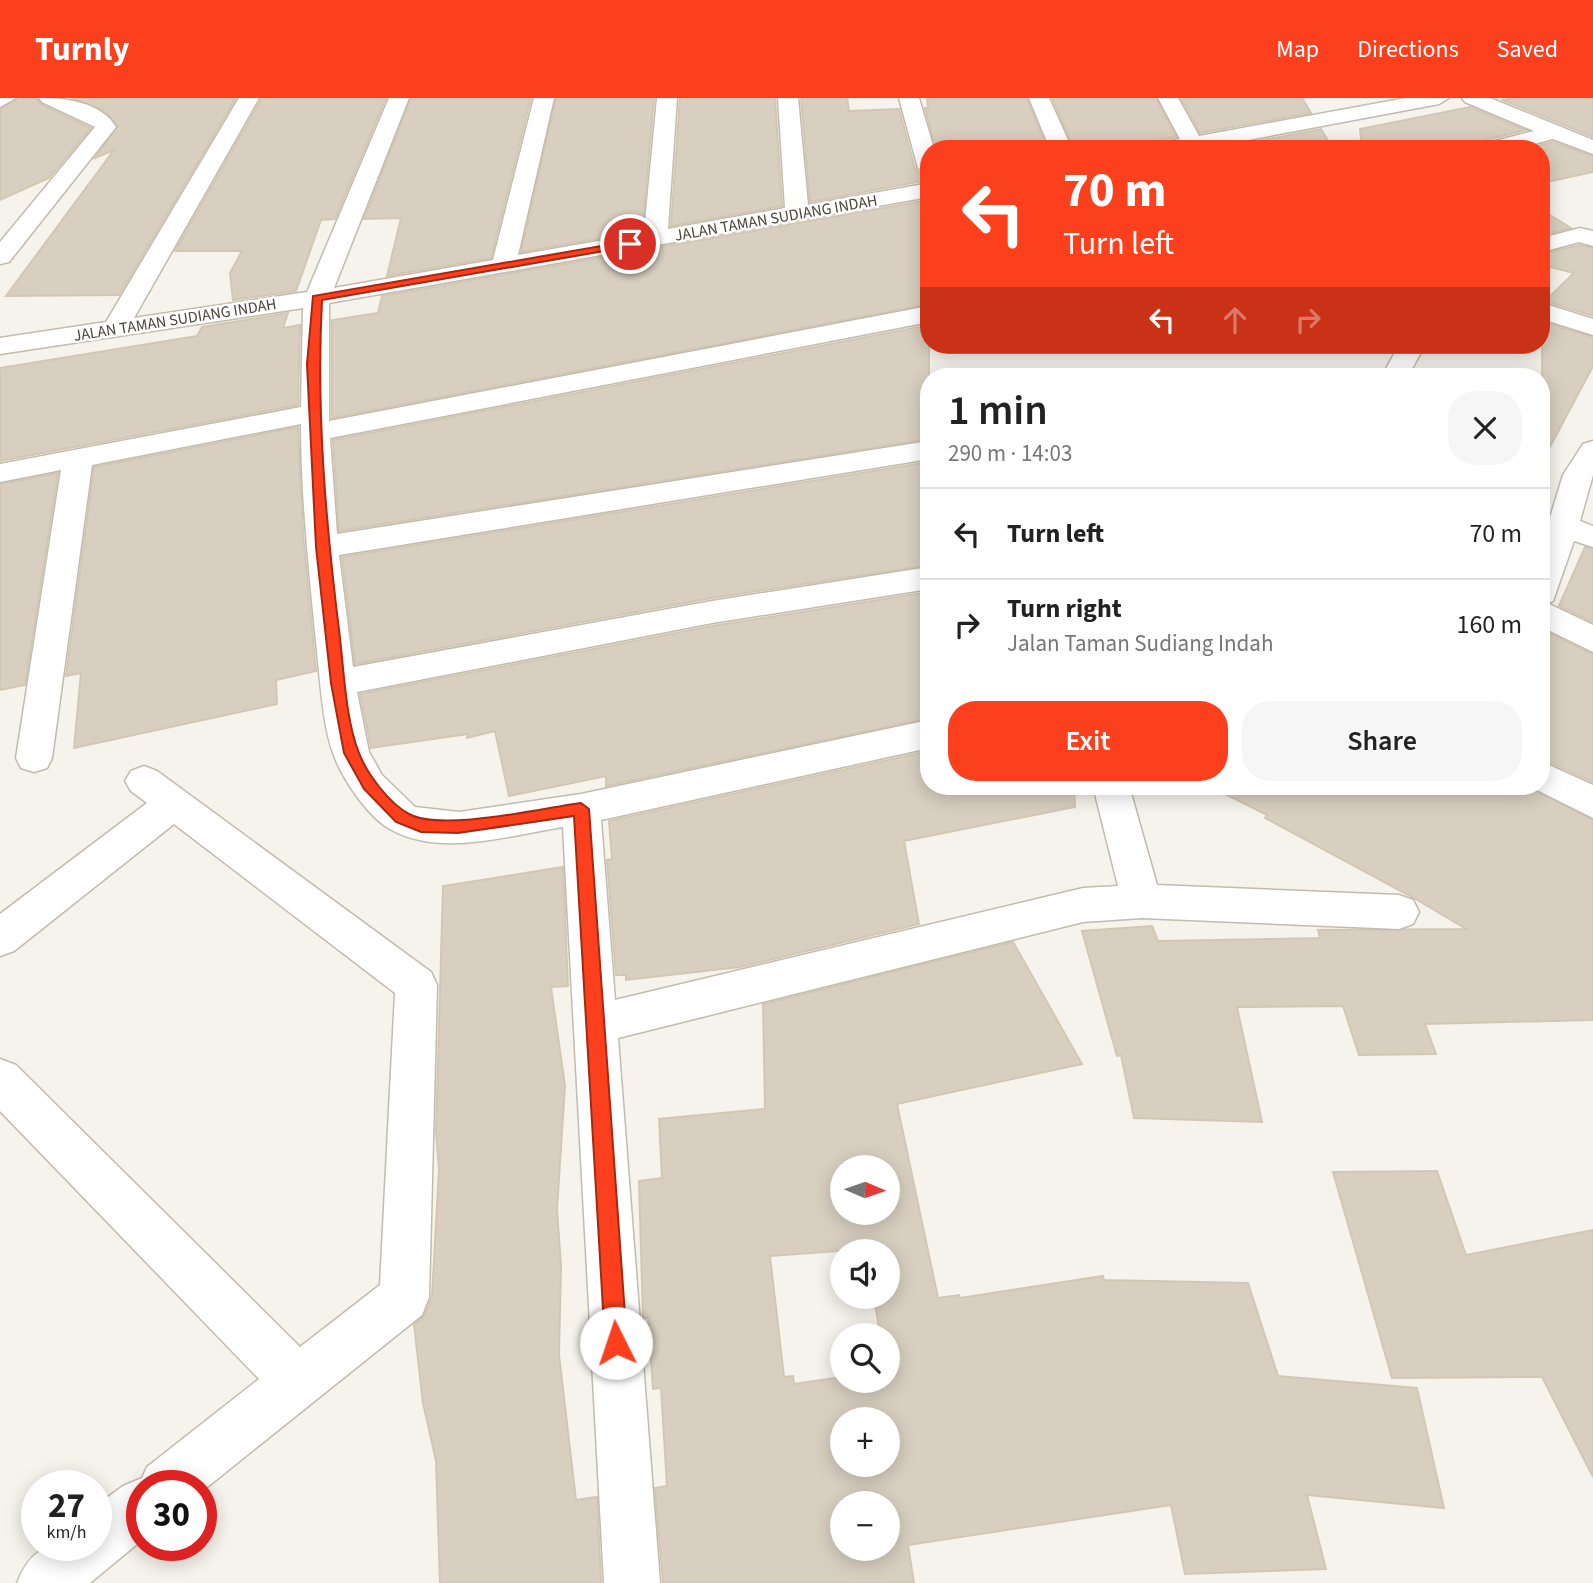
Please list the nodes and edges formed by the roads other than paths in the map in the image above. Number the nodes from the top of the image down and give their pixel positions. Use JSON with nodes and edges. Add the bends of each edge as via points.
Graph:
{"nodes":[{"id":1,"x":6,"y":98,"type":"edge"},
{"id":2,"x":49,"y":98,"type":"edge"},
{"id":3,"x":248,"y":98,"type":"edge"},
{"id":4,"x":399,"y":98,"type":"edge"},
{"id":5,"x":544,"y":98,"type":"edge"},
{"id":6,"x":667,"y":98,"type":"edge"},
{"id":7,"x":788,"y":98,"type":"edge"},
{"id":8,"x":909,"y":98,"type":"edge"},
{"id":9,"x":1039,"y":98,"type":"edge"},
{"id":10,"x":1168,"y":98,"type":"edge"},
{"id":11,"x":1317,"y":98,"type":"edge"},
{"id":12,"x":1439,"y":98,"type":"edge"},
{"id":13,"x":1472,"y":98,"type":"edge"},
{"id":14,"x":0,"y":100,"type":"edge"},
{"id":15,"x":1331,"y":118,"type":"junction"},
{"id":16,"x":1554,"y":132,"type":"junction"},
{"id":17,"x":921,"y":140,"type":"edge"},
{"id":18,"x":1056,"y":140,"type":"edge"},
{"id":19,"x":1191,"y":140,"type":"edge"},
{"id":20,"x":1214,"y":140,"type":"edge"},
{"id":21,"x":1524,"y":140,"type":"edge"},
{"id":22,"x":1593,"y":148,"type":"edge"},
{"id":23,"x":51,"y":192,"type":"junction"},
{"id":24,"x":920,"y":192,"type":"edge"},
{"id":25,"x":13,"y":208,"type":"dead end"},
{"id":26,"x":797,"y":215,"type":"junction"},
{"id":27,"x":1589,"y":234,"type":"edge"},
{"id":28,"x":655,"y":239,"type":"junction"},
{"id":29,"x":1550,"y":242,"type":"edge"},
{"id":30,"x":0,"y":257,"type":"edge"},
{"id":31,"x":503,"y":264,"type":"junction"},
{"id":32,"x":317,"y":298,"type":"junction"},
{"id":33,"x":1550,"y":314,"type":"edge"},
{"id":34,"x":920,"y":316,"type":"edge"},
{"id":35,"x":1593,"y":327,"type":"edge"},
{"id":36,"x":114,"y":330,"type":"junction"},
{"id":37,"x":0,"y":346,"type":"edge"},
{"id":38,"x":315,"y":423,"type":"junction"},
{"id":39,"x":1593,"y":450,"type":"edge"},
{"id":40,"x":920,"y":451,"type":"edge"},
{"id":41,"x":78,"y":457,"type":"junction"},
{"id":42,"x":0,"y":473,"type":"edge"},
{"id":43,"x":1563,"y":526,"type":"junction"},
{"id":44,"x":1593,"y":537,"type":"edge"},
{"id":45,"x":322,"y":547,"type":"junction"},
{"id":46,"x":1550,"y":567,"type":"edge"},
{"id":47,"x":920,"y":579,"type":"edge"},
{"id":48,"x":1550,"y":617,"type":"edge"},
{"id":49,"x":1593,"y":640,"type":"edge"},
{"id":50,"x":338,"y":683,"type":"junction"},
{"id":51,"x":920,"y":736,"type":"edge"},
{"id":52,"x":34,"y":758,"type":"dead end"},
{"id":53,"x":1550,"y":780,"type":"edge"},
{"id":54,"x":1113,"y":795,"type":"edge"},
{"id":55,"x":1593,"y":803,"type":"edge"},
{"id":56,"x":581,"y":809,"type":"junction"},
{"id":57,"x":1142,"y":901,"type":"junction"},
{"id":58,"x":1399,"y":912,"type":"dead end"},
{"id":59,"x":0,"y":939,"type":"edge"},
{"id":60,"x":595,"y":1024,"type":"junction"},
{"id":61,"x":0,"y":1080,"type":"edge"},
{"id":62,"x":298,"y":1381,"type":"junction"},
{"id":63,"x":186,"y":1470,"type":"edge"},
{"id":64,"x":126,"y":1519,"type":"edge"},
{"id":65,"x":112,"y":1529,"type":"edge"},
{"id":66,"x":72,"y":1561,"type":"edge"},
{"id":67,"x":45,"y":1583,"type":"edge"},
{"id":68,"x":632,"y":1583,"type":"edge"}],
"edges":[{"from":1,"to":14,"type":"street"},
{"from":2,"to":23,"type":"street","via":[[107,124]]},
{"from":3,"to":36,"type":"street"},
{"from":4,"to":32,"type":"street"},
{"from":5,"to":31,"type":"street"},
{"from":6,"to":28,"type":"street"},
{"from":7,"to":26,"type":"street"},
{"from":8,"to":17,"type":"street"},
{"from":9,"to":18,"type":"street"},
{"from":10,"to":19,"type":"street"},
{"from":11,"to":15,"type":"street"},
{"from":12,"to":15,"type":"street"},
{"from":13,"to":16,"type":"street"},
{"from":15,"to":20,"type":"street"},
{"from":16,"to":21,"type":"street"},
{"from":16,"to":22,"type":"street"},
{"from":23,"to":25,"type":"street"},
{"from":23,"to":30,"type":"street"},
{"from":24,"to":26,"type":"street","name":"JALAN TAMAN SUDIANG INDAH"},
{"from":26,"to":28,"type":"street","name":"JALAN TAMAN SUDIANG INDAH"},
{"from":27,"to":29,"type":"street"},
{"from":28,"to":31,"type":"street","name":"JALAN TAMAN SUDIANG INDAH"},
{"from":31,"to":32,"type":"street","name":"JALAN TAMAN SUDIANG INDAH"},
{"from":32,"to":36,"type":"street","name":"JALAN TAMAN SUDIANG INDAH"},
{"from":32,"to":38,"type":"street"},
{"from":33,"to":35,"type":"street"},
{"from":34,"to":38,"type":"street"},
{"from":36,"to":37,"type":"street","name":"JALAN TAMAN SUDIANG INDAH"},
{"from":38,"to":41,"type":"street"},
{"from":38,"to":45,"type":"street"},
{"from":39,"to":43,"type":"street","via":[[1577,475]]},
{"from":40,"to":45,"type":"street"},
{"from":41,"to":42,"type":"street"},
{"from":41,"to":52,"type":"street"},
{"from":43,"to":44,"type":"street"},
{"from":43,"to":46,"type":"street"},
{"from":45,"to":50,"type":"street"},
{"from":47,"to":50,"type":"street","via":[[712,612]]},
{"from":48,"to":49,"type":"street"},
{"from":50,"to":56,"type":"street","via":[[351,753],[369,785],[402,818],[421,825],[458,827]]},
{"from":51,"to":56,"type":"street"},
{"from":53,"to":55,"type":"street"},
{"from":54,"to":57,"type":"street"},
{"from":56,"to":60,"type":"street"},
{"from":57,"to":58,"type":"street"},
{"from":57,"to":60,"type":"street","via":[[1083,905]]},
{"from":59,"to":62,"type":"street","via":[[159,793],[416,985],[404,1297]]},
{"from":60,"to":68,"type":"street"},
{"from":61,"to":62,"type":"street"},
{"from":62,"to":63,"type":"street"},
{"from":64,"to":65,"type":"street"},
{"from":66,"to":67,"type":"street"}]}
